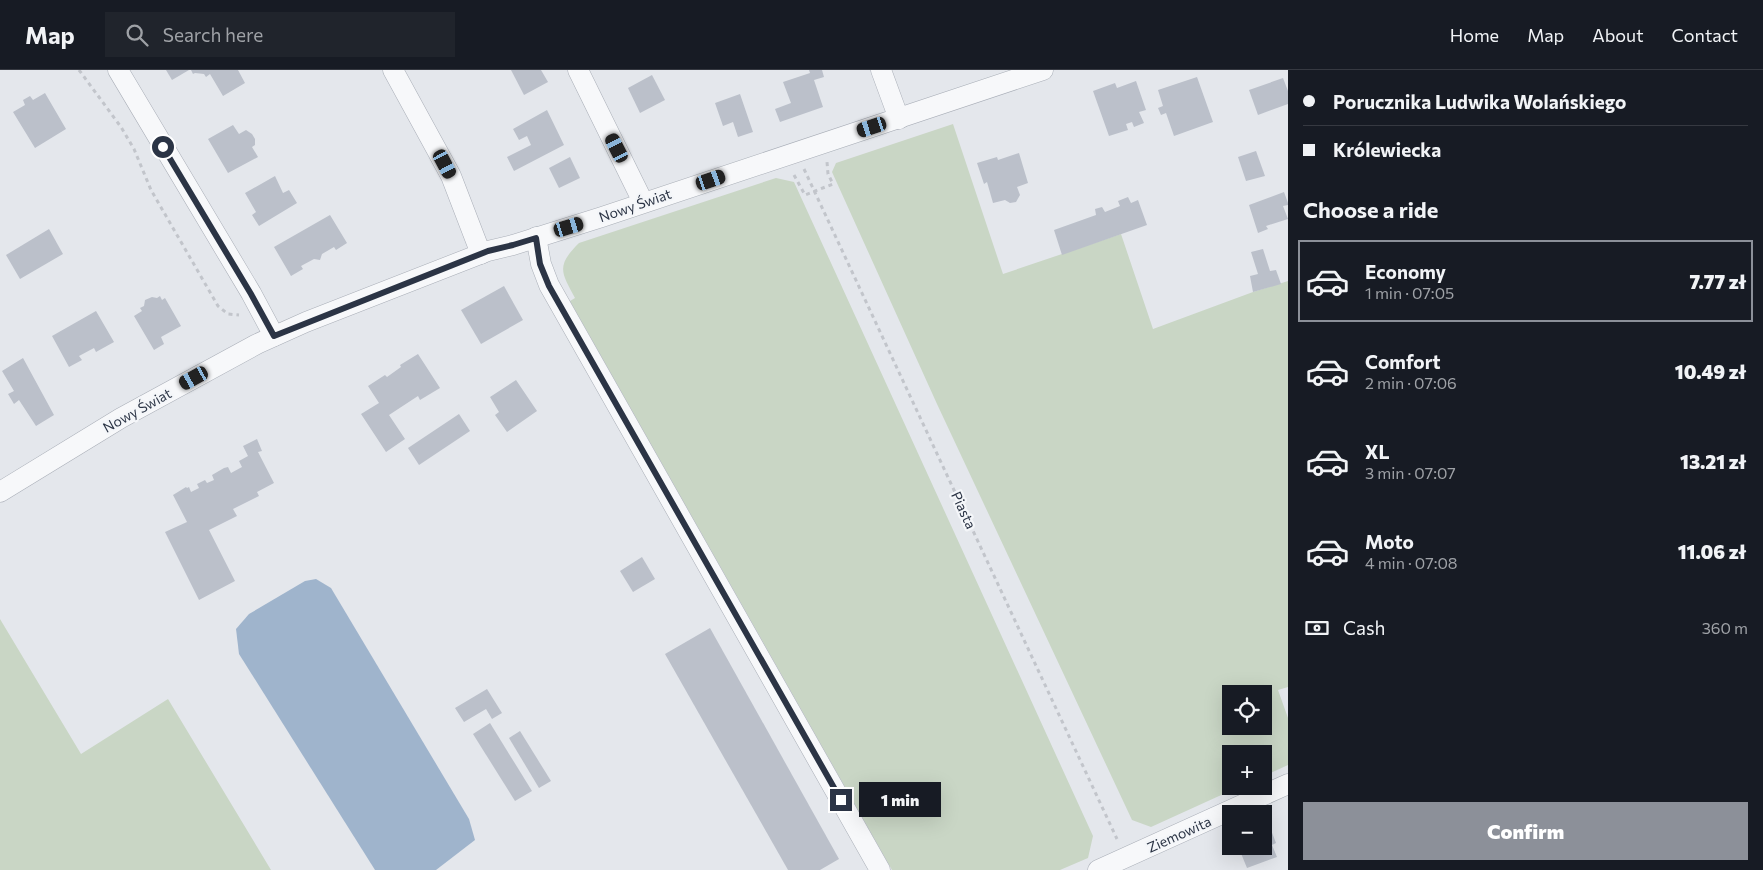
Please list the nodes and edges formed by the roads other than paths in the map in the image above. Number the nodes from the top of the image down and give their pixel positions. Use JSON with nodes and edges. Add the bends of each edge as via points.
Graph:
{"nodes":[{"id":1,"x":118,"y":70,"type":"edge"},
{"id":2,"x":394,"y":70,"type":"edge"},
{"id":3,"x":578,"y":70,"type":"edge"},
{"id":4,"x":881,"y":70,"type":"edge"},
{"id":5,"x":1043,"y":70,"type":"edge"},
{"id":6,"x":899,"y":119,"type":"junction"},
{"id":7,"x":643,"y":202,"type":"junction"},
{"id":8,"x":536,"y":238,"type":"junction"},
{"id":9,"x":481,"y":254,"type":"junction"},
{"id":10,"x":274,"y":336,"type":"junction"},
{"id":11,"x":0,"y":492,"type":"edge"},
{"id":12,"x":1288,"y":784,"type":"edge"},
{"id":13,"x":1129,"y":864,"type":"edge"},
{"id":14,"x":880,"y":870,"type":"edge"},
{"id":15,"x":1098,"y":870,"type":"edge"}],
"edges":[{"from":1,"to":10,"type":"street"},
{"from":2,"to":9,"type":"street","via":[[452,176]]},
{"from":3,"to":7,"type":"street"},
{"from":4,"to":6,"type":"street"},
{"from":5,"to":6,"type":"street","name":"Nowy Świat"},
{"from":6,"to":7,"type":"street","name":"Nowy Świat"},
{"from":7,"to":8,"type":"street","name":"Nowy Świat"},
{"from":8,"to":9,"type":"street","name":"Nowy Świat"},
{"from":8,"to":14,"type":"street","via":[[540,264],[549,286]]},
{"from":9,"to":10,"type":"street","name":"Nowy Świat"},
{"from":10,"to":11,"type":"street","name":"Nowy Świat","via":[[121,418]]},
{"from":12,"to":13,"type":"street","name":"Ziemowita"},
{"from":13,"to":15,"type":"street","name":"Ziemowita"}]}
